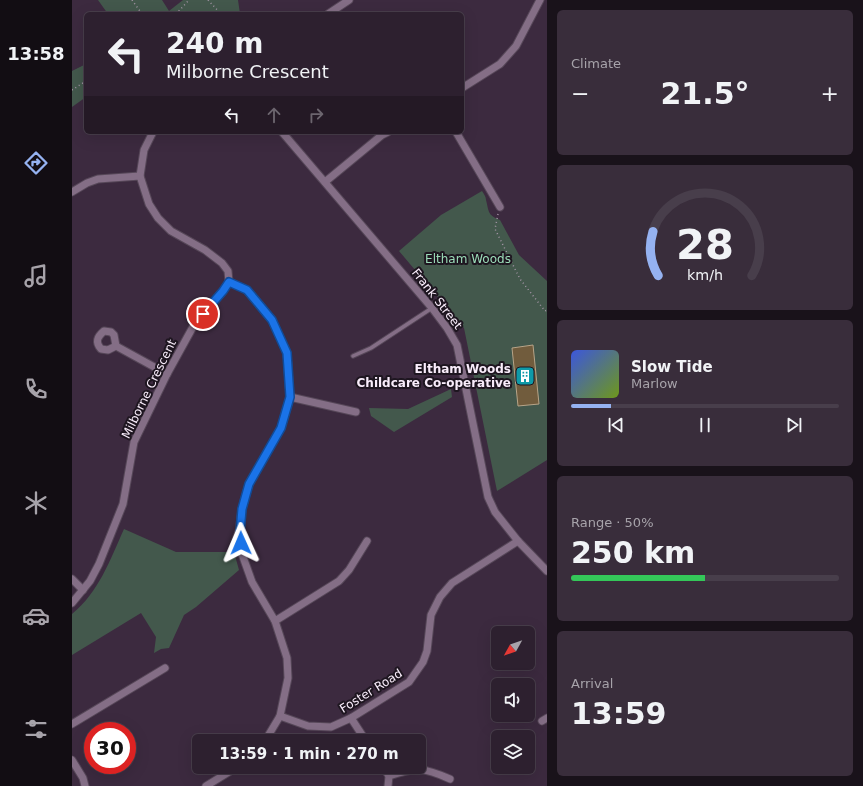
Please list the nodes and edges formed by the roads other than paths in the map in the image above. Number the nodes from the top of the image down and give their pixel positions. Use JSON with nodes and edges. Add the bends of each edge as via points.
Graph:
{"nodes":[{"id":1,"x":349,"y":0,"type":"edge"},
{"id":2,"x":540,"y":0,"type":"edge"},
{"id":3,"x":547,"y":3,"type":"edge"},
{"id":4,"x":331,"y":12,"type":"edge"},
{"id":5,"x":464,"y":87,"type":"edge"},
{"id":6,"x":152,"y":134,"type":"edge"},
{"id":7,"x":284,"y":134,"type":"edge"},
{"id":8,"x":384,"y":134,"type":"edge"},
{"id":9,"x":457,"y":134,"type":"edge"},
{"id":10,"x":140,"y":176,"type":"junction"},
{"id":11,"x":325,"y":182,"type":"junction"},
{"id":12,"x":72,"y":192,"type":"edge"},
{"id":13,"x":500,"y":207,"type":"road end"},
{"id":14,"x":229,"y":282,"type":"junction"},
{"id":15,"x":432,"y":308,"type":"junction"},
{"id":16,"x":116,"y":346,"type":"dead end"},
{"id":17,"x":353,"y":356,"type":"dead end"},
{"id":18,"x":167,"y":374,"type":"junction"},
{"id":19,"x":290,"y":397,"type":"junction"},
{"id":20,"x":356,"y":412,"type":"dead end"},
{"id":21,"x":367,"y":541,"type":"dead end"},
{"id":22,"x":518,"y":541,"type":"junction"},
{"id":23,"x":547,"y":571,"type":"edge"},
{"id":24,"x":72,"y":579,"type":"edge"},
{"id":25,"x":82,"y":590,"type":"junction"},
{"id":26,"x":72,"y":603,"type":"edge"},
{"id":27,"x":275,"y":621,"type":"junction"},
{"id":28,"x":165,"y":668,"type":"dead end"},
{"id":29,"x":280,"y":716,"type":"junction"},
{"id":30,"x":351,"y":718,"type":"junction"},
{"id":31,"x":72,"y":724,"type":"edge"},
{"id":32,"x":269,"y":734,"type":"edge"},
{"id":33,"x":361,"y":734,"type":"edge"},
{"id":34,"x":72,"y":760,"type":"edge"},
{"id":35,"x":226,"y":774,"type":"edge"},
{"id":36,"x":389,"y":776,"type":"joint"},
{"id":37,"x":450,"y":779,"type":"dead end"},
{"id":38,"x":86,"y":786,"type":"edge"},
{"id":39,"x":206,"y":786,"type":"edge"},
{"id":40,"x":388,"y":786,"type":"edge"}],
"edges":[{"from":1,"to":4,"type":"street"},
{"from":2,"to":3,"type":"street"},
{"from":2,"to":5,"type":"street","via":[[516,46],[500,64]]},
{"from":6,"to":10,"type":"street","via":[[144,150]]},
{"from":7,"to":11,"type":"street","name":"Frank Street"},
{"from":8,"to":11,"type":"street"},
{"from":9,"to":13,"type":"street"},
{"from":10,"to":12,"type":"street","via":[[98,179]]},
{"from":10,"to":14,"type":"street","via":[[149,204],[158,218],[171,230],[222,263],[228,271]]},
{"from":11,"to":15,"type":"street","name":"Frank Street"},
{"from":14,"to":18,"type":"street","name":"Milborne Crescent","via":[[194,325]]},
{"from":14,"to":19,"type":"street","via":[[247,290],[272,320],[287,353]]},
{"from":15,"to":17,"type":"lane","via":[[371,348]]},
{"from":15,"to":22,"type":"street","name":"Frank Street","via":[[457,345],[488,497],[495,512]]},
{"from":16,"to":18,"type":"street"},
{"from":18,"to":25,"type":"street","name":"Milborne Crescent","via":[[134,442],[122,504],[114,526],[99,564]]},
{"from":19,"to":20,"type":"street"},
{"from":19,"to":27,"type":"street","via":[[281,428],[249,484],[242,509],[240,532],[242,554],[252,582]]},
{"from":21,"to":27,"type":"street","via":[[349,570],[339,580]]},
{"from":22,"to":23,"type":"street","name":"Frank Street"},
{"from":22,"to":30,"type":"street","name":"Foster Road","via":[[452,583],[440,597],[431,615],[427,651],[423,662],[409,682]]},
{"from":24,"to":25,"type":"street"},
{"from":25,"to":26,"type":"street","name":"Milborne Crescent"},
{"from":27,"to":29,"type":"street","via":[[288,658],[288,678]]},
{"from":28,"to":31,"type":"street"},
{"from":29,"to":30,"type":"street","name":"Foster Road","via":[[308,726],[332,726]]},
{"from":29,"to":32,"type":"street"},
{"from":30,"to":33,"type":"street"},
{"from":34,"to":38,"type":"street"},
{"from":35,"to":39,"type":"street"},
{"from":36,"to":37,"type":"street","via":[[411,769],[431,770]]},
{"from":36,"to":40,"type":"street"}]}
